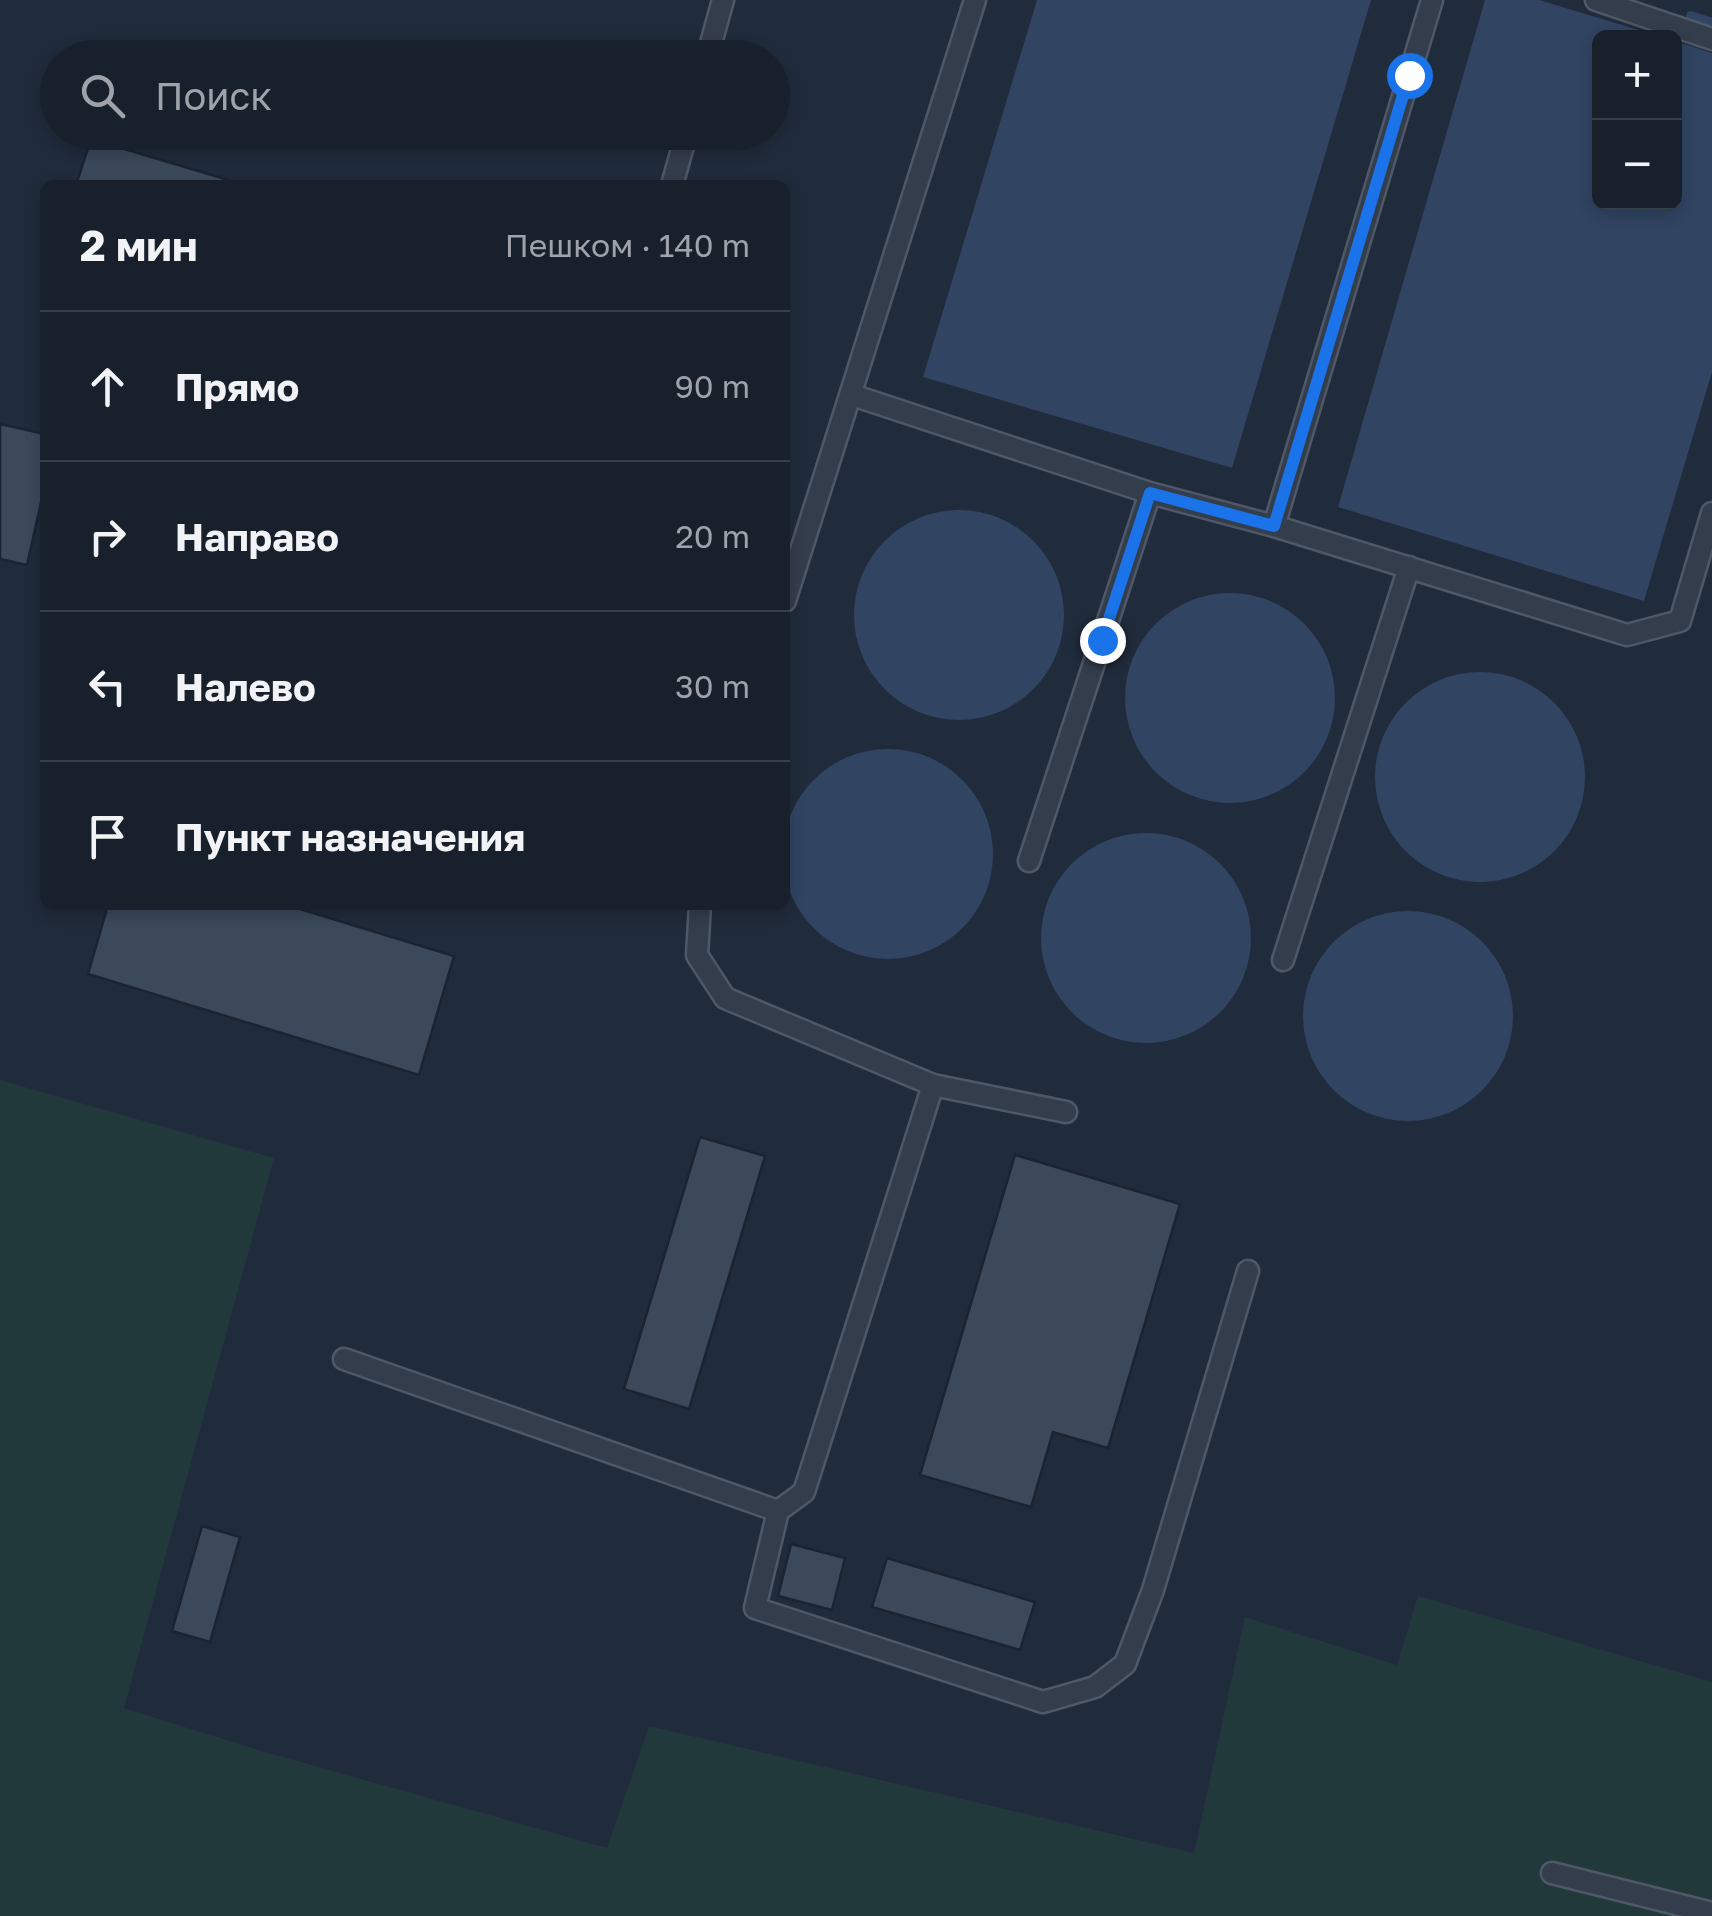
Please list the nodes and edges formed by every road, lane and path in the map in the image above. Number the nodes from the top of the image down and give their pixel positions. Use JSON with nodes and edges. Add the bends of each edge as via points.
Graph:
{"nodes":[{"id":1,"x":724,"y":0,"type":"edge"},
{"id":2,"x":975,"y":0,"type":"edge"},
{"id":3,"x":1432,"y":0,"type":"edge"},
{"id":4,"x":1596,"y":0,"type":"edge"},
{"id":5,"x":1712,"y":39,"type":"edge"},
{"id":6,"x":713,"y":40,"type":"edge"},
{"id":7,"x":681,"y":150,"type":"edge"},
{"id":8,"x":673,"y":180,"type":"edge"},
{"id":9,"x":852,"y":395,"type":"junction"},
{"id":10,"x":1150,"y":493,"type":"junction"},
{"id":11,"x":1712,"y":513,"type":"edge"},
{"id":12,"x":1274,"y":526,"type":"junction"},
{"id":13,"x":1409,"y":568,"type":"junction"},
{"id":14,"x":790,"y":585,"type":"edge"},
{"id":15,"x":1029,"y":861,"type":"dead end"},
{"id":16,"x":700,"y":910,"type":"edge"},
{"id":17,"x":1283,"y":960,"type":"dead end"},
{"id":18,"x":933,"y":1085,"type":"junction"},
{"id":19,"x":1066,"y":1112,"type":"dead end"},
{"id":20,"x":1248,"y":1271,"type":"dead end"},
{"id":21,"x":344,"y":1358,"type":"dead end"},
{"id":22,"x":778,"y":1511,"type":"junction"},
{"id":23,"x":1552,"y":1873,"type":"dead end"},
{"id":24,"x":1712,"y":1913,"type":"edge"}],
"edges":[{"from":1,"to":6,"type":"lane"},
{"from":2,"to":9,"type":"lane"},
{"from":3,"to":12,"type":"lane"},
{"from":4,"to":5,"type":"lane"},
{"from":7,"to":8,"type":"lane"},
{"from":9,"to":10,"type":"lane"},
{"from":9,"to":14,"type":"lane"},
{"from":10,"to":12,"type":"lane"},
{"from":10,"to":15,"type":"lane"},
{"from":11,"to":13,"type":"lane","via":[[1680,621],[1628,635]]},
{"from":12,"to":13,"type":"lane"},
{"from":13,"to":17,"type":"lane"},
{"from":16,"to":18,"type":"lane","via":[[697,955],[725,998]]},
{"from":18,"to":19,"type":"lane"},
{"from":18,"to":22,"type":"lane","via":[[804,1492]]},
{"from":20,"to":22,"type":"lane","via":[[1153,1590],[1125,1664],[1096,1687],[1043,1702],[755,1608]]},
{"from":21,"to":22,"type":"lane"},
{"from":23,"to":24,"type":"lane"}]}
